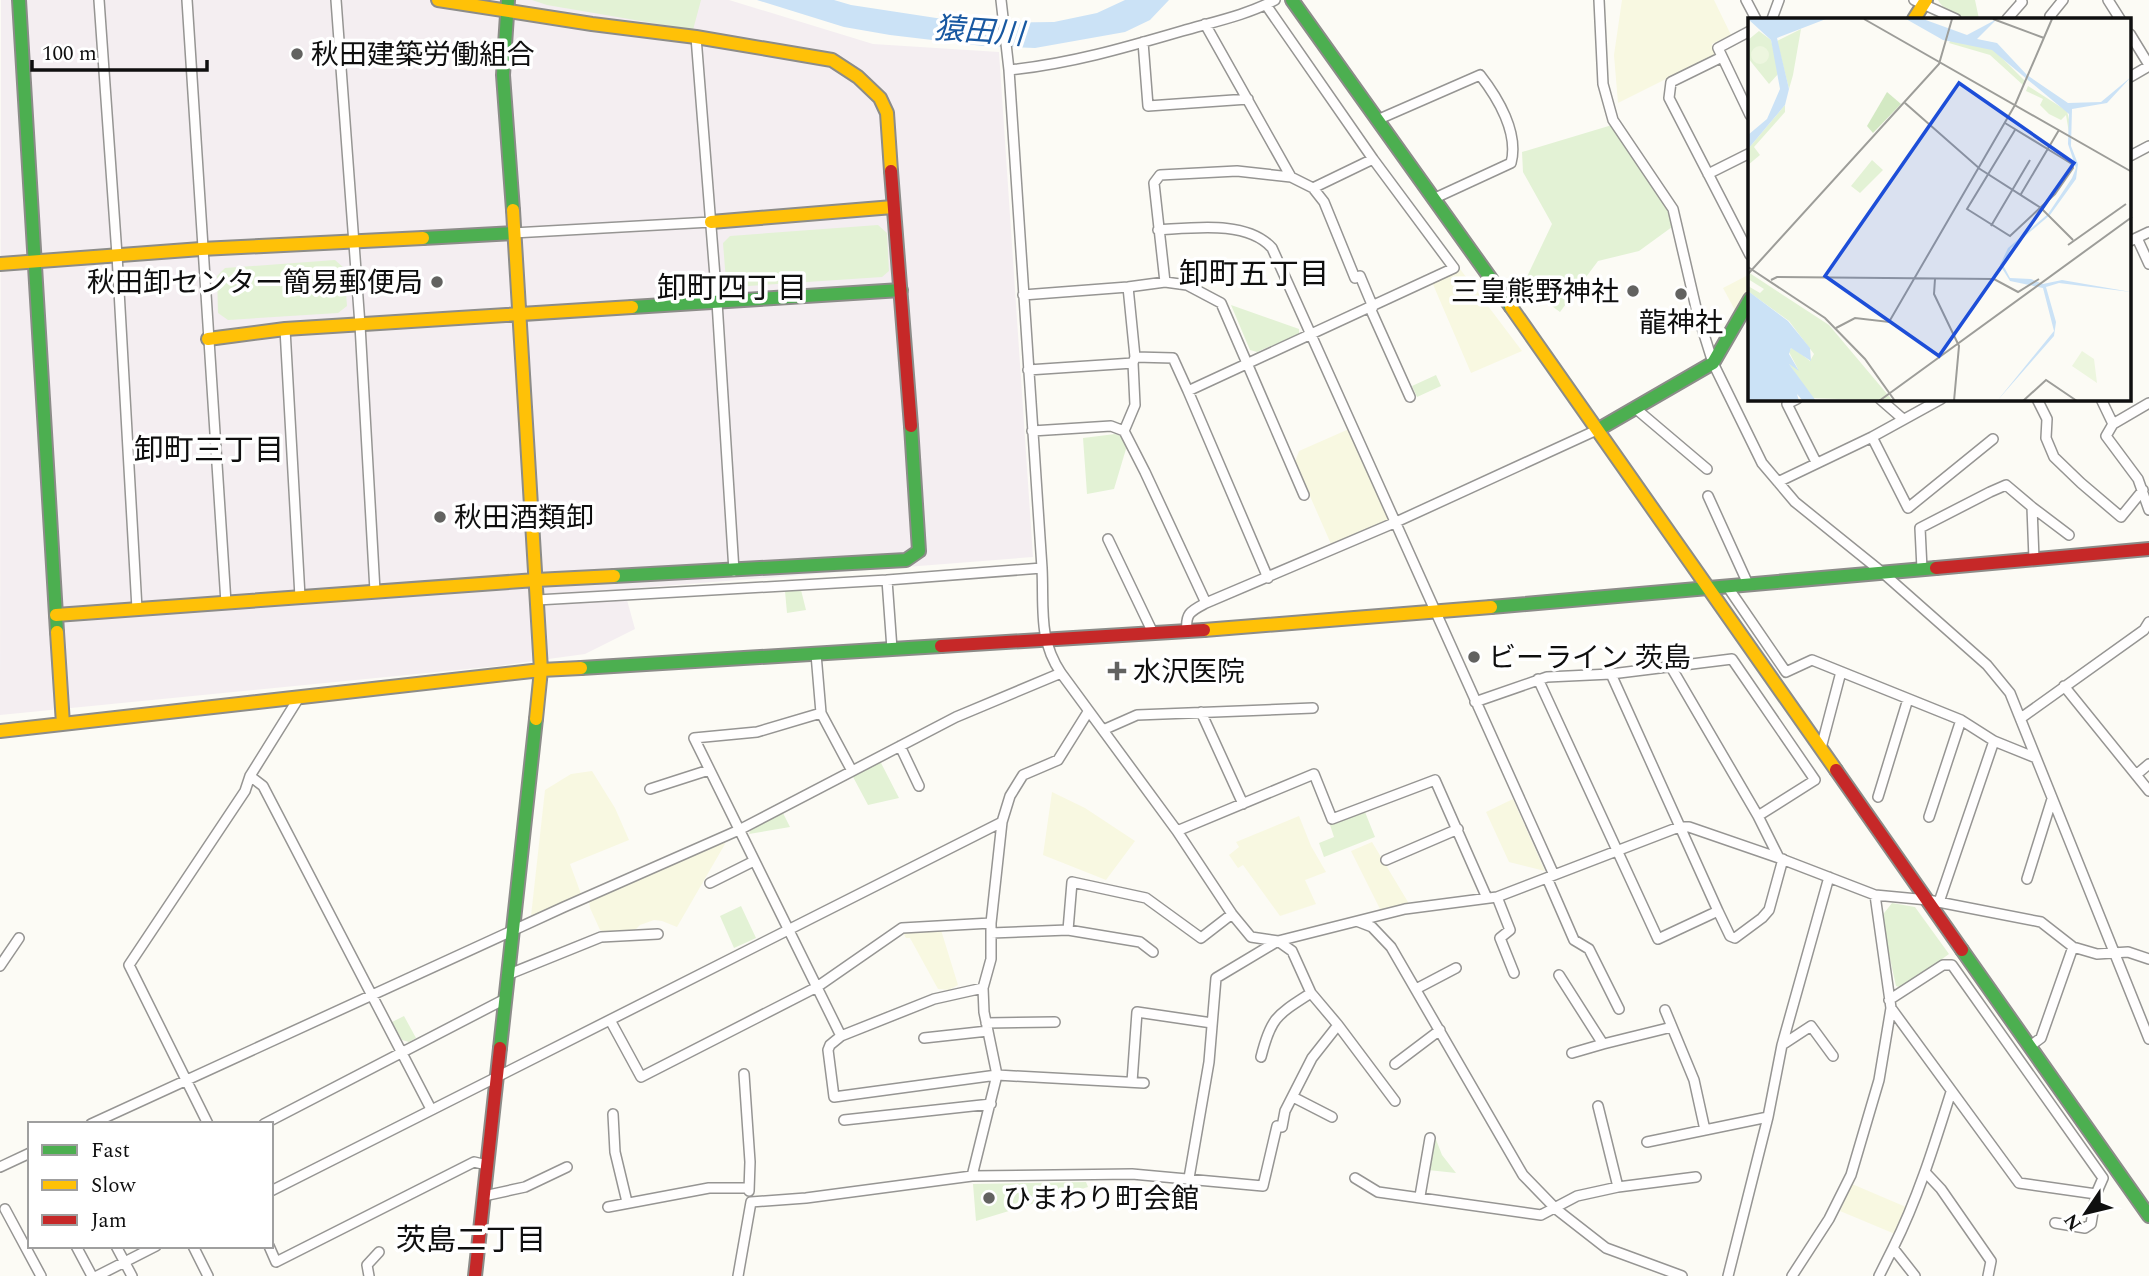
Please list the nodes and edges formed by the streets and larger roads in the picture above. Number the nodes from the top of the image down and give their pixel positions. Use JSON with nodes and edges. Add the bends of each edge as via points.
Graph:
{"nodes":[{"id":1,"x":19,"y":0,"type":"edge"},
{"id":2,"x":99,"y":0,"type":"edge"},
{"id":3,"x":187,"y":0,"type":"edge"},
{"id":4,"x":336,"y":0,"type":"edge"},
{"id":5,"x":438,"y":0,"type":"edge"},
{"id":6,"x":1292,"y":0,"type":"edge"},
{"id":7,"x":1599,"y":0,"type":"edge"},
{"id":8,"x":1746,"y":0,"type":"edge"},
{"id":9,"x":1779,"y":0,"type":"edge"},
{"id":10,"x":2021,"y":0,"type":"edge"},
{"id":11,"x":2063,"y":0,"type":"edge"},
{"id":12,"x":2108,"y":0,"type":"edge"},
{"id":13,"x":1921,"y":1,"type":"edge"},
{"id":14,"x":1270,"y":2,"type":"edge"},
{"id":15,"x":1002,"y":5,"type":"edge"},
{"id":16,"x":507,"y":6,"type":"edge"},
{"id":17,"x":1755,"y":18,"type":"edge"},
{"id":18,"x":1772,"y":18,"type":"edge"},
{"id":19,"x":1914,"y":18,"type":"edge"},
{"id":20,"x":1954,"y":18,"type":"edge"},
{"id":21,"x":2008,"y":18,"type":"edge"},
{"id":22,"x":2051,"y":18,"type":"edge"},
{"id":23,"x":2119,"y":18,"type":"edge"},
{"id":24,"x":1205,"y":24,"type":"junction"},
{"id":25,"x":1748,"y":32,"type":"edge"},
{"id":26,"x":696,"y":37,"type":"junction"},
{"id":27,"x":2132,"y":37,"type":"edge"},
{"id":28,"x":1143,"y":42,"type":"junction"},
{"id":29,"x":1722,"y":57,"type":"junction"},
{"id":30,"x":2149,"y":66,"type":"edge"},
{"id":31,"x":1009,"y":70,"type":"junction"},
{"id":32,"x":2132,"y":76,"type":"edge"},
{"id":33,"x":1248,"y":99,"type":"junction"},
{"id":34,"x":1748,"y":111,"type":"edge"},
{"id":35,"x":1377,"y":120,"type":"junction"},
{"id":36,"x":2149,"y":146,"type":"edge"},
{"id":37,"x":1748,"y":154,"type":"edge"},
{"id":38,"x":2132,"y":155,"type":"edge"},
{"id":39,"x":1373,"y":159,"type":"junction"},
{"id":40,"x":1708,"y":174,"type":"junction"},
{"id":41,"x":1291,"y":177,"type":"junction"},
{"id":42,"x":1313,"y":188,"type":"junction"},
{"id":43,"x":1433,"y":199,"type":"junction"},
{"id":44,"x":893,"y":207,"type":"junction"},
{"id":45,"x":711,"y":222,"type":"junction"},
{"id":46,"x":1158,"y":230,"type":"junction"},
{"id":47,"x":2149,"y":232,"type":"edge"},
{"id":48,"x":513,"y":233,"type":"junction"},
{"id":49,"x":2133,"y":240,"type":"edge"},
{"id":50,"x":352,"y":241,"type":"junction"},
{"id":51,"x":201,"y":249,"type":"junction"},
{"id":52,"x":1748,"y":251,"type":"edge"},
{"id":53,"x":117,"y":255,"type":"junction"},
{"id":54,"x":33,"y":261,"type":"junction"},
{"id":55,"x":0,"y":264,"type":"edge"},
{"id":56,"x":2149,"y":264,"type":"edge"},
{"id":57,"x":1164,"y":282,"type":"junction"},
{"id":58,"x":1128,"y":287,"type":"junction"},
{"id":59,"x":901,"y":290,"type":"junction"},
{"id":60,"x":1023,"y":295,"type":"junction"},
{"id":61,"x":717,"y":302,"type":"junction"},
{"id":62,"x":1748,"y":302,"type":"edge"},
{"id":63,"x":1371,"y":307,"type":"junction"},
{"id":64,"x":520,"y":314,"type":"junction"},
{"id":65,"x":360,"y":325,"type":"junction"},
{"id":66,"x":285,"y":329,"type":"junction"},
{"id":67,"x":1311,"y":335,"type":"junction"},
{"id":68,"x":208,"y":338,"type":"junction"},
{"id":69,"x":1134,"y":360,"type":"junction"},
{"id":70,"x":1248,"y":363,"type":"junction"},
{"id":71,"x":1713,"y":363,"type":"junction"},
{"id":72,"x":1028,"y":370,"type":"junction"},
{"id":73,"x":1188,"y":391,"type":"junction"},
{"id":74,"x":1410,"y":397,"type":"dead end"},
{"id":75,"x":1793,"y":401,"type":"edge"},
{"id":76,"x":1882,"y":401,"type":"edge"},
{"id":77,"x":1934,"y":401,"type":"edge"},
{"id":78,"x":2038,"y":401,"type":"edge"},
{"id":79,"x":2102,"y":401,"type":"edge"},
{"id":80,"x":2149,"y":404,"type":"edge"},
{"id":81,"x":1635,"y":408,"type":"junction"},
{"id":82,"x":1903,"y":419,"type":"junction"},
{"id":83,"x":2113,"y":424,"type":"junction"},
{"id":84,"x":1599,"y":429,"type":"junction"},
{"id":85,"x":1032,"y":431,"type":"junction"},
{"id":86,"x":1124,"y":431,"type":"junction"},
{"id":87,"x":1872,"y":437,"type":"junction"},
{"id":88,"x":1993,"y":439,"type":"dead end"},
{"id":89,"x":1816,"y":462,"type":"junction"},
{"id":90,"x":1707,"y":469,"type":"dead end"},
{"id":91,"x":1778,"y":482,"type":"junction"},
{"id":92,"x":2143,"y":490,"type":"junction"},
{"id":93,"x":1304,"y":495,"type":"dead end"},
{"id":94,"x":1708,"y":496,"type":"dead end"},
{"id":95,"x":2032,"y":507,"type":"junction"},
{"id":96,"x":2149,"y":510,"type":"edge"},
{"id":97,"x":1394,"y":523,"type":"junction"},
{"id":98,"x":2070,"y":535,"type":"dead end"},
{"id":99,"x":1108,"y":539,"type":"dead end"},
{"id":100,"x":2149,"y":549,"type":"edge"},
{"id":101,"x":2034,"y":559,"type":"junction"},
{"id":102,"x":1042,"y":568,"type":"junction"},
{"id":103,"x":1922,"y":569,"type":"junction"},
{"id":104,"x":734,"y":572,"type":"junction"},
{"id":105,"x":1883,"y":573,"type":"junction"},
{"id":106,"x":1268,"y":578,"type":"junction"},
{"id":107,"x":536,"y":580,"type":"junction"},
{"id":108,"x":887,"y":580,"type":"junction"},
{"id":109,"x":1748,"y":584,"type":"junction"},
{"id":110,"x":1727,"y":586,"type":"junction"},
{"id":111,"x":1707,"y":588,"type":"junction"},
{"id":112,"x":375,"y":591,"type":"junction"},
{"id":113,"x":300,"y":597,"type":"junction"},
{"id":114,"x":537,"y":600,"type":"junction"},
{"id":115,"x":226,"y":603,"type":"junction"},
{"id":116,"x":1206,"y":603,"type":"junction"},
{"id":117,"x":137,"y":609,"type":"junction"},
{"id":118,"x":1434,"y":613,"type":"junction"},
{"id":119,"x":56,"y":615,"type":"junction"},
{"id":120,"x":2149,"y":622,"type":"edge"},
{"id":121,"x":1187,"y":631,"type":"junction"},
{"id":122,"x":1153,"y":633,"type":"junction"},
{"id":123,"x":1044,"y":640,"type":"junction"},
{"id":124,"x":892,"y":649,"type":"junction"},
{"id":125,"x":816,"y":654,"type":"junction"},
{"id":126,"x":1671,"y":667,"type":"junction"},
{"id":127,"x":541,"y":670,"type":"junction"},
{"id":128,"x":1841,"y":672,"type":"junction"},
{"id":129,"x":1061,"y":673,"type":"junction"},
{"id":130,"x":1612,"y":674,"type":"junction"},
{"id":131,"x":1538,"y":680,"type":"junction"},
{"id":132,"x":2064,"y":686,"type":"junction"},
{"id":133,"x":298,"y":699,"type":"junction"},
{"id":134,"x":1908,"y":699,"type":"junction"},
{"id":135,"x":1475,"y":702,"type":"junction"},
{"id":136,"x":1313,"y":708,"type":"dead end"},
{"id":137,"x":1088,"y":712,"type":"junction"},
{"id":138,"x":1201,"y":712,"type":"junction"},
{"id":139,"x":821,"y":713,"type":"junction"},
{"id":140,"x":2021,"y":718,"type":"junction"},
{"id":141,"x":1961,"y":720,"type":"junction"},
{"id":142,"x":63,"y":724,"type":"junction"},
{"id":143,"x":1103,"y":730,"type":"junction"},
{"id":144,"x":0,"y":731,"type":"edge"},
{"id":145,"x":1994,"y":741,"type":"junction"},
{"id":146,"x":900,"y":746,"type":"junction"},
{"id":147,"x":1821,"y":748,"type":"junction"},
{"id":148,"x":2036,"y":758,"type":"junction"},
{"id":149,"x":2149,"y":764,"type":"edge"},
{"id":150,"x":709,"y":770,"type":"junction"},
{"id":151,"x":852,"y":771,"type":"junction"},
{"id":152,"x":2136,"y":775,"type":"junction"},
{"id":153,"x":250,"y":776,"type":"junction"},
{"id":154,"x":919,"y":786,"type":"dead end"},
{"id":155,"x":650,"y":789,"type":"dead end"},
{"id":156,"x":2149,"y":791,"type":"edge"},
{"id":157,"x":1878,"y":797,"type":"dead end"},
{"id":158,"x":2052,"y":799,"type":"junction"},
{"id":159,"x":1243,"y":804,"type":"junction"},
{"id":160,"x":1758,"y":816,"type":"junction"},
{"id":161,"x":1929,"y":817,"type":"dead end"},
{"id":162,"x":1002,"y":822,"type":"junction"},
{"id":163,"x":1679,"y":827,"type":"junction"},
{"id":164,"x":1458,"y":829,"type":"junction"},
{"id":165,"x":738,"y":830,"type":"junction"},
{"id":166,"x":1177,"y":831,"type":"junction"},
{"id":167,"x":1615,"y":851,"type":"junction"},
{"id":168,"x":1781,"y":858,"type":"junction"},
{"id":169,"x":754,"y":860,"type":"junction"},
{"id":170,"x":1386,"y":860,"type":"dead end"},
{"id":171,"x":1550,"y":877,"type":"junction"},
{"id":172,"x":1829,"y":877,"type":"junction"},
{"id":173,"x":2027,"y":879,"type":"dead end"},
{"id":174,"x":710,"y":883,"type":"dead end"},
{"id":175,"x":1875,"y":895,"type":"junction"},
{"id":176,"x":1492,"y":897,"type":"junction"},
{"id":177,"x":1934,"y":901,"type":"junction"},
{"id":178,"x":1718,"y":911,"type":"junction"},
{"id":179,"x":1232,"y":915,"type":"junction"},
{"id":180,"x":1359,"y":922,"type":"junction"},
{"id":181,"x":789,"y":928,"type":"junction"},
{"id":182,"x":991,"y":928,"type":"junction"},
{"id":183,"x":513,"y":930,"type":"junction"},
{"id":184,"x":1068,"y":930,"type":"junction"},
{"id":185,"x":658,"y":934,"type":"dead end"},
{"id":186,"x":19,"y":938,"type":"dead end"},
{"id":187,"x":1278,"y":941,"type":"junction"},
{"id":188,"x":2073,"y":947,"type":"junction"},
{"id":189,"x":1153,"y":951,"type":"dead end"},
{"id":190,"x":2116,"y":953,"type":"junction"},
{"id":191,"x":2149,"y":959,"type":"edge"},
{"id":192,"x":0,"y":966,"type":"edge"},
{"id":193,"x":1456,"y":968,"type":"dead end"},
{"id":194,"x":1514,"y":973,"type":"dead end"},
{"id":195,"x":507,"y":975,"type":"junction"},
{"id":196,"x":1559,"y":975,"type":"dead end"},
{"id":197,"x":817,"y":987,"type":"junction"},
{"id":198,"x":983,"y":988,"type":"junction"},
{"id":199,"x":1416,"y":989,"type":"junction"},
{"id":200,"x":1311,"y":993,"type":"junction"},
{"id":201,"x":371,"y":996,"type":"junction"},
{"id":202,"x":505,"y":999,"type":"junction"},
{"id":203,"x":1890,"y":1004,"type":"junction"},
{"id":204,"x":1619,"y":1009,"type":"dead end"},
{"id":205,"x":1665,"y":1010,"type":"dead end"},
{"id":206,"x":610,"y":1020,"type":"junction"},
{"id":207,"x":1055,"y":1021,"type":"dead end"},
{"id":208,"x":1212,"y":1023,"type":"junction"},
{"id":209,"x":1338,"y":1025,"type":"junction"},
{"id":210,"x":987,"y":1027,"type":"junction"},
{"id":211,"x":1672,"y":1027,"type":"junction"},
{"id":212,"x":1440,"y":1030,"type":"junction"},
{"id":213,"x":841,"y":1036,"type":"junction"},
{"id":214,"x":923,"y":1038,"type":"dead end"},
{"id":215,"x":2149,"y":1039,"type":"edge"},
{"id":216,"x":1603,"y":1044,"type":"junction"},
{"id":217,"x":1782,"y":1045,"type":"junction"},
{"id":218,"x":2030,"y":1046,"type":"junction"},
{"id":219,"x":401,"y":1051,"type":"junction"},
{"id":220,"x":1572,"y":1053,"type":"dead end"},
{"id":221,"x":1833,"y":1056,"type":"dead end"},
{"id":222,"x":1261,"y":1057,"type":"dead end"},
{"id":223,"x":1395,"y":1064,"type":"dead end"},
{"id":224,"x":744,"y":1074,"type":"dead end"},
{"id":225,"x":997,"y":1075,"type":"junction"},
{"id":226,"x":499,"y":1076,"type":"junction"},
{"id":227,"x":187,"y":1079,"type":"junction"},
{"id":228,"x":1132,"y":1082,"type":"junction"},
{"id":229,"x":1144,"y":1083,"type":"dead end"},
{"id":230,"x":1951,"y":1092,"type":"junction"},
{"id":231,"x":1293,"y":1097,"type":"junction"},
{"id":232,"x":1395,"y":1101,"type":"dead end"},
{"id":233,"x":990,"y":1104,"type":"junction"},
{"id":234,"x":1598,"y":1106,"type":"dead end"},
{"id":235,"x":431,"y":1109,"type":"junction"},
{"id":236,"x":613,"y":1114,"type":"dead end"},
{"id":237,"x":1332,"y":1117,"type":"dead end"},
{"id":238,"x":1768,"y":1117,"type":"junction"},
{"id":239,"x":844,"y":1120,"type":"dead end"},
{"id":240,"x":95,"y":1122,"type":"edge"},
{"id":241,"x":207,"y":1122,"type":"edge"},
{"id":242,"x":268,"y":1122,"type":"edge"},
{"id":243,"x":1705,"y":1130,"type":"junction"},
{"id":244,"x":1430,"y":1138,"type":"dead end"},
{"id":245,"x":1647,"y":1142,"type":"dead end"},
{"id":246,"x":28,"y":1154,"type":"edge"},
{"id":247,"x":487,"y":1165,"type":"junction"},
{"id":248,"x":0,"y":1167,"type":"edge"},
{"id":249,"x":567,"y":1167,"type":"dead end"},
{"id":250,"x":1926,"y":1173,"type":"junction"},
{"id":251,"x":972,"y":1176,"type":"junction"},
{"id":252,"x":1696,"y":1177,"type":"dead end"},
{"id":253,"x":1189,"y":1178,"type":"junction"},
{"id":254,"x":1355,"y":1178,"type":"dead end"},
{"id":255,"x":1618,"y":1187,"type":"junction"},
{"id":256,"x":749,"y":1188,"type":"junction"},
{"id":257,"x":273,"y":1190,"type":"edge"},
{"id":258,"x":2096,"y":1194,"type":"junction"},
{"id":259,"x":484,"y":1196,"type":"junction"},
{"id":260,"x":1420,"y":1196,"type":"junction"},
{"id":261,"x":627,"y":1202,"type":"junction"},
{"id":262,"x":751,"y":1202,"type":"junction"},
{"id":263,"x":608,"y":1207,"type":"dead end"},
{"id":264,"x":5,"y":1209,"type":"dead end"},
{"id":265,"x":1556,"y":1209,"type":"junction"},
{"id":266,"x":2149,"y":1216,"type":"edge"},
{"id":267,"x":2056,"y":1223,"type":"dead end"},
{"id":268,"x":77,"y":1248,"type":"edge"},
{"id":269,"x":117,"y":1248,"type":"edge"},
{"id":270,"x":152,"y":1248,"type":"edge"},
{"id":271,"x":194,"y":1248,"type":"edge"},
{"id":272,"x":270,"y":1248,"type":"edge"},
{"id":273,"x":1893,"y":1248,"type":"junction"},
{"id":274,"x":379,"y":1252,"type":"dead end"},
{"id":275,"x":124,"y":1262,"type":"junction"},
{"id":276,"x":41,"y":1276,"type":"edge"},
{"id":277,"x":92,"y":1276,"type":"edge"},
{"id":278,"x":97,"y":1276,"type":"edge"},
{"id":279,"x":132,"y":1276,"type":"edge"},
{"id":280,"x":208,"y":1276,"type":"edge"},
{"id":281,"x":369,"y":1276,"type":"edge"},
{"id":282,"x":475,"y":1276,"type":"edge"},
{"id":283,"x":738,"y":1276,"type":"edge"},
{"id":284,"x":1682,"y":1276,"type":"edge"},
{"id":285,"x":1728,"y":1276,"type":"edge"},
{"id":286,"x":1792,"y":1276,"type":"edge"},
{"id":287,"x":1879,"y":1276,"type":"edge"},
{"id":288,"x":1915,"y":1276,"type":"edge"},
{"id":289,"x":1989,"y":1276,"type":"edge"}],
"edges":[{"from":1,"to":54,"type":"street"},
{"from":2,"to":53,"type":"street"},
{"from":3,"to":51,"type":"street"},
{"from":4,"to":50,"type":"street"},
{"from":5,"to":16,"type":"street"},
{"from":6,"to":35,"type":"street"},
{"from":7,"to":71,"type":"street","via":[[1603,84],[1613,120],[1673,209]]},
{"from":8,"to":17,"type":"street"},
{"from":9,"to":18,"type":"street"},
{"from":10,"to":21,"type":"street"},
{"from":11,"to":22,"type":"street"},
{"from":12,"to":23,"type":"street"},
{"from":13,"to":19,"type":"street"},
{"from":13,"to":20,"type":"street"},
{"from":14,"to":24,"type":"street"},
{"from":14,"to":39,"type":"street"},
{"from":15,"to":31,"type":"street"},
{"from":16,"to":26,"type":"street"},
{"from":16,"to":48,"type":"street","via":[[503,75]]},
{"from":24,"to":28,"type":"street"},
{"from":24,"to":33,"type":"street"},
{"from":25,"to":29,"type":"street","via":[[1718,48]]},
{"from":26,"to":44,"type":"street","via":[[832,60],[858,77],[887,113]]},
{"from":26,"to":45,"type":"street"},
{"from":27,"to":30,"type":"street"},
{"from":28,"to":31,"type":"street","via":[[1094,57]]},
{"from":28,"to":33,"type":"street","via":[[1148,106]]},
{"from":29,"to":34,"type":"street"},
{"from":29,"to":40,"type":"street","via":[[1671,82],[1669,97]]},
{"from":30,"to":32,"type":"street"},
{"from":31,"to":60,"type":"street"},
{"from":33,"to":41,"type":"street"},
{"from":35,"to":43,"type":"street"},
{"from":35,"to":43,"type":"street","via":[[1480,75],[1491,89],[1511,134],[1515,149],[1511,163]]},
{"from":36,"to":38,"type":"street"},
{"from":37,"to":40,"type":"street"},
{"from":39,"to":42,"type":"street"},
{"from":39,"to":63,"type":"street","via":[[1454,268]]},
{"from":40,"to":52,"type":"street"},
{"from":41,"to":42,"type":"street"},
{"from":41,"to":46,"type":"street","via":[[1237,171],[1160,175],[1154,183]]},
{"from":42,"to":63,"type":"street","via":[[1324,202],[1354,278],[1360,275]]},
{"from":43,"to":84,"type":"street"},
{"from":44,"to":45,"type":"street"},
{"from":44,"to":59,"type":"street"},
{"from":45,"to":48,"type":"street"},
{"from":45,"to":61,"type":"street"},
{"from":46,"to":57,"type":"street"},
{"from":46,"to":67,"type":"street","via":[[1223,227],[1265,240]]},
{"from":47,"to":49,"type":"street"},
{"from":48,"to":50,"type":"street"},
{"from":48,"to":64,"type":"street"},
{"from":49,"to":56,"type":"street"},
{"from":50,"to":51,"type":"street"},
{"from":50,"to":65,"type":"street"},
{"from":51,"to":53,"type":"street"},
{"from":51,"to":68,"type":"street"},
{"from":53,"to":54,"type":"street"},
{"from":53,"to":117,"type":"street"},
{"from":54,"to":55,"type":"street"},
{"from":54,"to":119,"type":"street"},
{"from":57,"to":58,"type":"street"},
{"from":57,"to":70,"type":"street","via":[[1187,285],[1221,303]]},
{"from":58,"to":60,"type":"street"},
{"from":58,"to":69,"type":"street"},
{"from":59,"to":61,"type":"street"},
{"from":59,"to":104,"type":"street","via":[[919,551],[906,560]]},
{"from":60,"to":72,"type":"street"},
{"from":61,"to":64,"type":"street"},
{"from":61,"to":104,"type":"street"},
{"from":62,"to":71,"type":"street"},
{"from":63,"to":67,"type":"street"},
{"from":63,"to":74,"type":"street"},
{"from":64,"to":65,"type":"street"},
{"from":64,"to":107,"type":"street"},
{"from":65,"to":66,"type":"street"},
{"from":65,"to":112,"type":"street"},
{"from":66,"to":68,"type":"street"},
{"from":66,"to":113,"type":"street"},
{"from":67,"to":70,"type":"street"},
{"from":67,"to":97,"type":"street"},
{"from":68,"to":115,"type":"street"},
{"from":69,"to":72,"type":"street"},
{"from":69,"to":73,"type":"street","via":[[1173,358]]},
{"from":69,"to":86,"type":"street","via":[[1135,405]]},
{"from":70,"to":73,"type":"street"},
{"from":70,"to":93,"type":"street"},
{"from":71,"to":81,"type":"street"},
{"from":71,"to":91,"type":"street","via":[[1762,463]]},
{"from":72,"to":85,"type":"street"},
{"from":73,"to":106,"type":"street"},
{"from":75,"to":89,"type":"street","via":[[1787,404]]},
{"from":76,"to":82,"type":"street"},
{"from":77,"to":82,"type":"street"},
{"from":78,"to":92,"type":"street","via":[[2048,419],[2046,438],[2054,457],[2121,517]]},
{"from":79,"to":83,"type":"street"},
{"from":80,"to":83,"type":"street"},
{"from":81,"to":84,"type":"street"},
{"from":81,"to":90,"type":"street"},
{"from":82,"to":87,"type":"street"},
{"from":83,"to":92,"type":"street","via":[[2106,436]]},
{"from":84,"to":97,"type":"street"},
{"from":84,"to":111,"type":"street"},
{"from":85,"to":86,"type":"street","via":[[1111,426]]},
{"from":85,"to":102,"type":"street"},
{"from":86,"to":116,"type":"street"},
{"from":87,"to":88,"type":"street","via":[[1908,508]]},
{"from":87,"to":89,"type":"street"},
{"from":89,"to":91,"type":"street"},
{"from":91,"to":105,"type":"street","via":[[1795,502]]},
{"from":92,"to":96,"type":"street"},
{"from":94,"to":109,"type":"street"},
{"from":95,"to":98,"type":"street"},
{"from":95,"to":101,"type":"street"},
{"from":95,"to":103,"type":"street","via":[[2006,485],[1920,528]]},
{"from":97,"to":106,"type":"street"},
{"from":97,"to":118,"type":"street"},
{"from":99,"to":122,"type":"street"},
{"from":100,"to":101,"type":"street"},
{"from":101,"to":103,"type":"street"},
{"from":102,"to":108,"type":"street"},
{"from":102,"to":123,"type":"street"},
{"from":103,"to":105,"type":"street"},
{"from":104,"to":107,"type":"street"},
{"from":105,"to":109,"type":"street"},
{"from":105,"to":140,"type":"street","via":[[1987,665],[2010,693]]},
{"from":106,"to":116,"type":"street"},
{"from":107,"to":112,"type":"street"},
{"from":107,"to":114,"type":"street"},
{"from":108,"to":114,"type":"street"},
{"from":108,"to":124,"type":"street"},
{"from":109,"to":110,"type":"street"},
{"from":110,"to":111,"type":"street"},
{"from":110,"to":128,"type":"street","via":[[1786,672],[1812,660]]},
{"from":111,"to":118,"type":"street"},
{"from":111,"to":147,"type":"street"},
{"from":112,"to":113,"type":"street"},
{"from":113,"to":115,"type":"street"},
{"from":114,"to":127,"type":"street"},
{"from":115,"to":117,"type":"street"},
{"from":116,"to":121,"type":"street","via":[[1188,612]]},
{"from":117,"to":119,"type":"street"},
{"from":118,"to":121,"type":"street"},
{"from":118,"to":135,"type":"street"},
{"from":119,"to":142,"type":"street"},
{"from":120,"to":132,"type":"street"},
{"from":121,"to":122,"type":"street"},
{"from":122,"to":123,"type":"street"},
{"from":123,"to":124,"type":"street"},
{"from":123,"to":129,"type":"street"},
{"from":124,"to":125,"type":"street"},
{"from":125,"to":127,"type":"street"},
{"from":125,"to":139,"type":"street"},
{"from":126,"to":130,"type":"street"},
{"from":126,"to":160,"type":"street"},
{"from":126,"to":160,"type":"street","via":[[1732,659],[1815,780]]},
{"from":127,"to":133,"type":"street"},
{"from":127,"to":183,"type":"street"},
{"from":128,"to":134,"type":"street"},
{"from":128,"to":147,"type":"street"},
{"from":129,"to":137,"type":"street"},
{"from":129,"to":146,"type":"street"},
{"from":130,"to":131,"type":"street"},
{"from":130,"to":163,"type":"street"},
{"from":131,"to":135,"type":"street"},
{"from":131,"to":167,"type":"street"},
{"from":132,"to":140,"type":"street"},
{"from":132,"to":152,"type":"street"},
{"from":133,"to":142,"type":"street"},
{"from":133,"to":153,"type":"street"},
{"from":134,"to":141,"type":"street"},
{"from":134,"to":157,"type":"street"},
{"from":135,"to":171,"type":"street"},
{"from":136,"to":138,"type":"street"},
{"from":137,"to":143,"type":"street"},
{"from":137,"to":162,"type":"street","via":[[1058,761],[1023,775]]},
{"from":138,"to":143,"type":"street","via":[[1137,715]]},
{"from":138,"to":159,"type":"street"},
{"from":139,"to":150,"type":"street","via":[[757,732],[694,738]]},
{"from":139,"to":151,"type":"street"},
{"from":140,"to":148,"type":"street"},
{"from":141,"to":145,"type":"street"},
{"from":141,"to":161,"type":"street"},
{"from":142,"to":144,"type":"street"},
{"from":143,"to":166,"type":"street"},
{"from":145,"to":148,"type":"street"},
{"from":145,"to":177,"type":"street"},
{"from":146,"to":151,"type":"street"},
{"from":146,"to":154,"type":"street"},
{"from":147,"to":177,"type":"street"},
{"from":148,"to":158,"type":"street"},
{"from":149,"to":152,"type":"street"},
{"from":150,"to":155,"type":"street"},
{"from":150,"to":165,"type":"street"},
{"from":151,"to":165,"type":"street"},
{"from":152,"to":156,"type":"street"},
{"from":153,"to":201,"type":"street","via":[[263,786]]},
{"from":153,"to":227,"type":"street","via":[[245,791],[129,965]]},
{"from":158,"to":173,"type":"street"},
{"from":158,"to":190,"type":"street"},
{"from":159,"to":164,"type":"street","via":[[1314,774],[1332,819],[1435,780]]},
{"from":159,"to":166,"type":"street"},
{"from":160,"to":168,"type":"street"},
{"from":162,"to":181,"type":"street"},
{"from":162,"to":182,"type":"street"},
{"from":163,"to":167,"type":"street"},
{"from":163,"to":168,"type":"street"},
{"from":163,"to":178,"type":"street"},
{"from":164,"to":170,"type":"street"},
{"from":164,"to":176,"type":"street"},
{"from":165,"to":169,"type":"street"},
{"from":165,"to":183,"type":"street"},
{"from":166,"to":179,"type":"street"},
{"from":167,"to":171,"type":"street"},
{"from":167,"to":178,"type":"street","via":[[1658,939]]},
{"from":168,"to":172,"type":"street"},
{"from":168,"to":178,"type":"street","via":[[1769,910],[1762,918],[1735,938]]},
{"from":169,"to":174,"type":"street"},
{"from":169,"to":181,"type":"street"},
{"from":171,"to":176,"type":"street"},
{"from":171,"to":204,"type":"street","via":[[1574,940],[1589,949]]},
{"from":172,"to":175,"type":"street"},
{"from":172,"to":217,"type":"street"},
{"from":175,"to":177,"type":"street"},
{"from":175,"to":203,"type":"street"},
{"from":176,"to":180,"type":"street","via":[[1405,909]]},
{"from":176,"to":194,"type":"street","via":[[1510,930],[1500,938]]},
{"from":177,"to":188,"type":"street","via":[[2040,922]]},
{"from":177,"to":218,"type":"street"},
{"from":179,"to":184,"type":"street","via":[[1200,938],[1146,898],[1072,882]]},
{"from":179,"to":187,"type":"street","via":[[1251,937]]},
{"from":180,"to":187,"type":"street"},
{"from":180,"to":199,"type":"street","via":[[1383,936]]},
{"from":181,"to":197,"type":"street"},
{"from":181,"to":206,"type":"street"},
{"from":182,"to":184,"type":"street"},
{"from":182,"to":197,"type":"street","via":[[902,928]]},
{"from":182,"to":198,"type":"street","via":[[991,959]]},
{"from":183,"to":195,"type":"street"},
{"from":183,"to":201,"type":"street"},
{"from":184,"to":189,"type":"street","via":[[1140,942]]},
{"from":185,"to":195,"type":"street","via":[[601,937]]},
{"from":186,"to":192,"type":"street"},
{"from":187,"to":200,"type":"street","via":[[1292,951]]},
{"from":187,"to":208,"type":"street","via":[[1216,978]]},
{"from":188,"to":190,"type":"street","via":[[2097,954]]},
{"from":188,"to":218,"type":"street","via":[[2041,1038]]},
{"from":190,"to":191,"type":"street"},
{"from":190,"to":215,"type":"street"},
{"from":193,"to":199,"type":"street"},
{"from":195,"to":202,"type":"street"},
{"from":196,"to":216,"type":"street"},
{"from":197,"to":206,"type":"street","via":[[641,1077]]},
{"from":197,"to":213,"type":"street"},
{"from":198,"to":210,"type":"street"},
{"from":198,"to":213,"type":"street","via":[[934,999]]},
{"from":199,"to":212,"type":"street"},
{"from":200,"to":209,"type":"street"},
{"from":200,"to":222,"type":"street","via":[[1279,1014]]},
{"from":201,"to":219,"type":"street"},
{"from":201,"to":227,"type":"street"},
{"from":202,"to":219,"type":"street"},
{"from":202,"to":226,"type":"street"},
{"from":203,"to":230,"type":"street"},
{"from":203,"to":258,"type":"street","via":[[1943,965],[1952,965],[2102,1178]]},
{"from":203,"to":286,"type":"street","via":[[1880,1080],[1851,1175]]},
{"from":205,"to":211,"type":"street"},
{"from":206,"to":226,"type":"street"},
{"from":207,"to":210,"type":"street"},
{"from":208,"to":228,"type":"street","via":[[1137,1012]]},
{"from":208,"to":253,"type":"street"},
{"from":209,"to":231,"type":"street","via":[[1312,1058]]},
{"from":209,"to":232,"type":"street"},
{"from":210,"to":214,"type":"street"},
{"from":210,"to":225,"type":"street"},
{"from":211,"to":216,"type":"street"},
{"from":211,"to":243,"type":"street","via":[[1694,1080]]},
{"from":212,"to":223,"type":"street"},
{"from":212,"to":265,"type":"street","via":[[1523,1175]]},
{"from":213,"to":225,"type":"street","via":[[828,1050],[834,1097]]},
{"from":216,"to":220,"type":"street"},
{"from":217,"to":221,"type":"street","via":[[1811,1026]]},
{"from":217,"to":238,"type":"street"},
{"from":218,"to":266,"type":"street"},
{"from":219,"to":235,"type":"street"},
{"from":219,"to":242,"type":"street"},
{"from":224,"to":256,"type":"street"},
{"from":225,"to":228,"type":"street"},
{"from":225,"to":233,"type":"street"},
{"from":226,"to":235,"type":"street"},
{"from":226,"to":247,"type":"street"},
{"from":227,"to":240,"type":"street"},
{"from":227,"to":241,"type":"street"},
{"from":228,"to":229,"type":"street"},
{"from":230,"to":250,"type":"street"},
{"from":230,"to":258,"type":"street","via":[[2019,1183]]},
{"from":231,"to":237,"type":"street"},
{"from":231,"to":253,"type":"street","via":[[1282,1127],[1277,1126],[1263,1186]]},
{"from":233,"to":239,"type":"street"},
{"from":233,"to":251,"type":"street"},
{"from":234,"to":255,"type":"street"},
{"from":235,"to":257,"type":"street"},
{"from":236,"to":261,"type":"street","via":[[615,1152]]},
{"from":238,"to":243,"type":"street"},
{"from":238,"to":285,"type":"street"},
{"from":243,"to":245,"type":"street"},
{"from":244,"to":260,"type":"street"},
{"from":246,"to":248,"type":"street"},
{"from":247,"to":259,"type":"street"},
{"from":247,"to":272,"type":"street","via":[[474,1162],[276,1262]]},
{"from":249,"to":259,"type":"street","via":[[526,1187]]},
{"from":250,"to":273,"type":"street"},
{"from":250,"to":289,"type":"street","via":[[1991,1261]]},
{"from":251,"to":253,"type":"street"},
{"from":251,"to":262,"type":"street"},
{"from":252,"to":255,"type":"street"},
{"from":254,"to":260,"type":"street","via":[[1378,1192]]},
{"from":255,"to":265,"type":"street","via":[[1577,1196]]},
{"from":256,"to":261,"type":"street","via":[[709,1188]]},
{"from":256,"to":262,"type":"street"},
{"from":258,"to":267,"type":"street","via":[[2091,1224],[2085,1228]]},
{"from":259,"to":282,"type":"street"},
{"from":260,"to":265,"type":"street","via":[[1541,1215]]},
{"from":261,"to":263,"type":"street"},
{"from":262,"to":283,"type":"street"},
{"from":264,"to":276,"type":"street"},
{"from":265,"to":284,"type":"street","via":[[1606,1248]]},
{"from":268,"to":277,"type":"street"},
{"from":269,"to":275,"type":"street"},
{"from":270,"to":275,"type":"street"},
{"from":271,"to":280,"type":"street"},
{"from":273,"to":287,"type":"street"},
{"from":273,"to":288,"type":"street"},
{"from":274,"to":281,"type":"street","via":[[367,1265]]},
{"from":275,"to":278,"type":"street"},
{"from":275,"to":279,"type":"street"}]}
